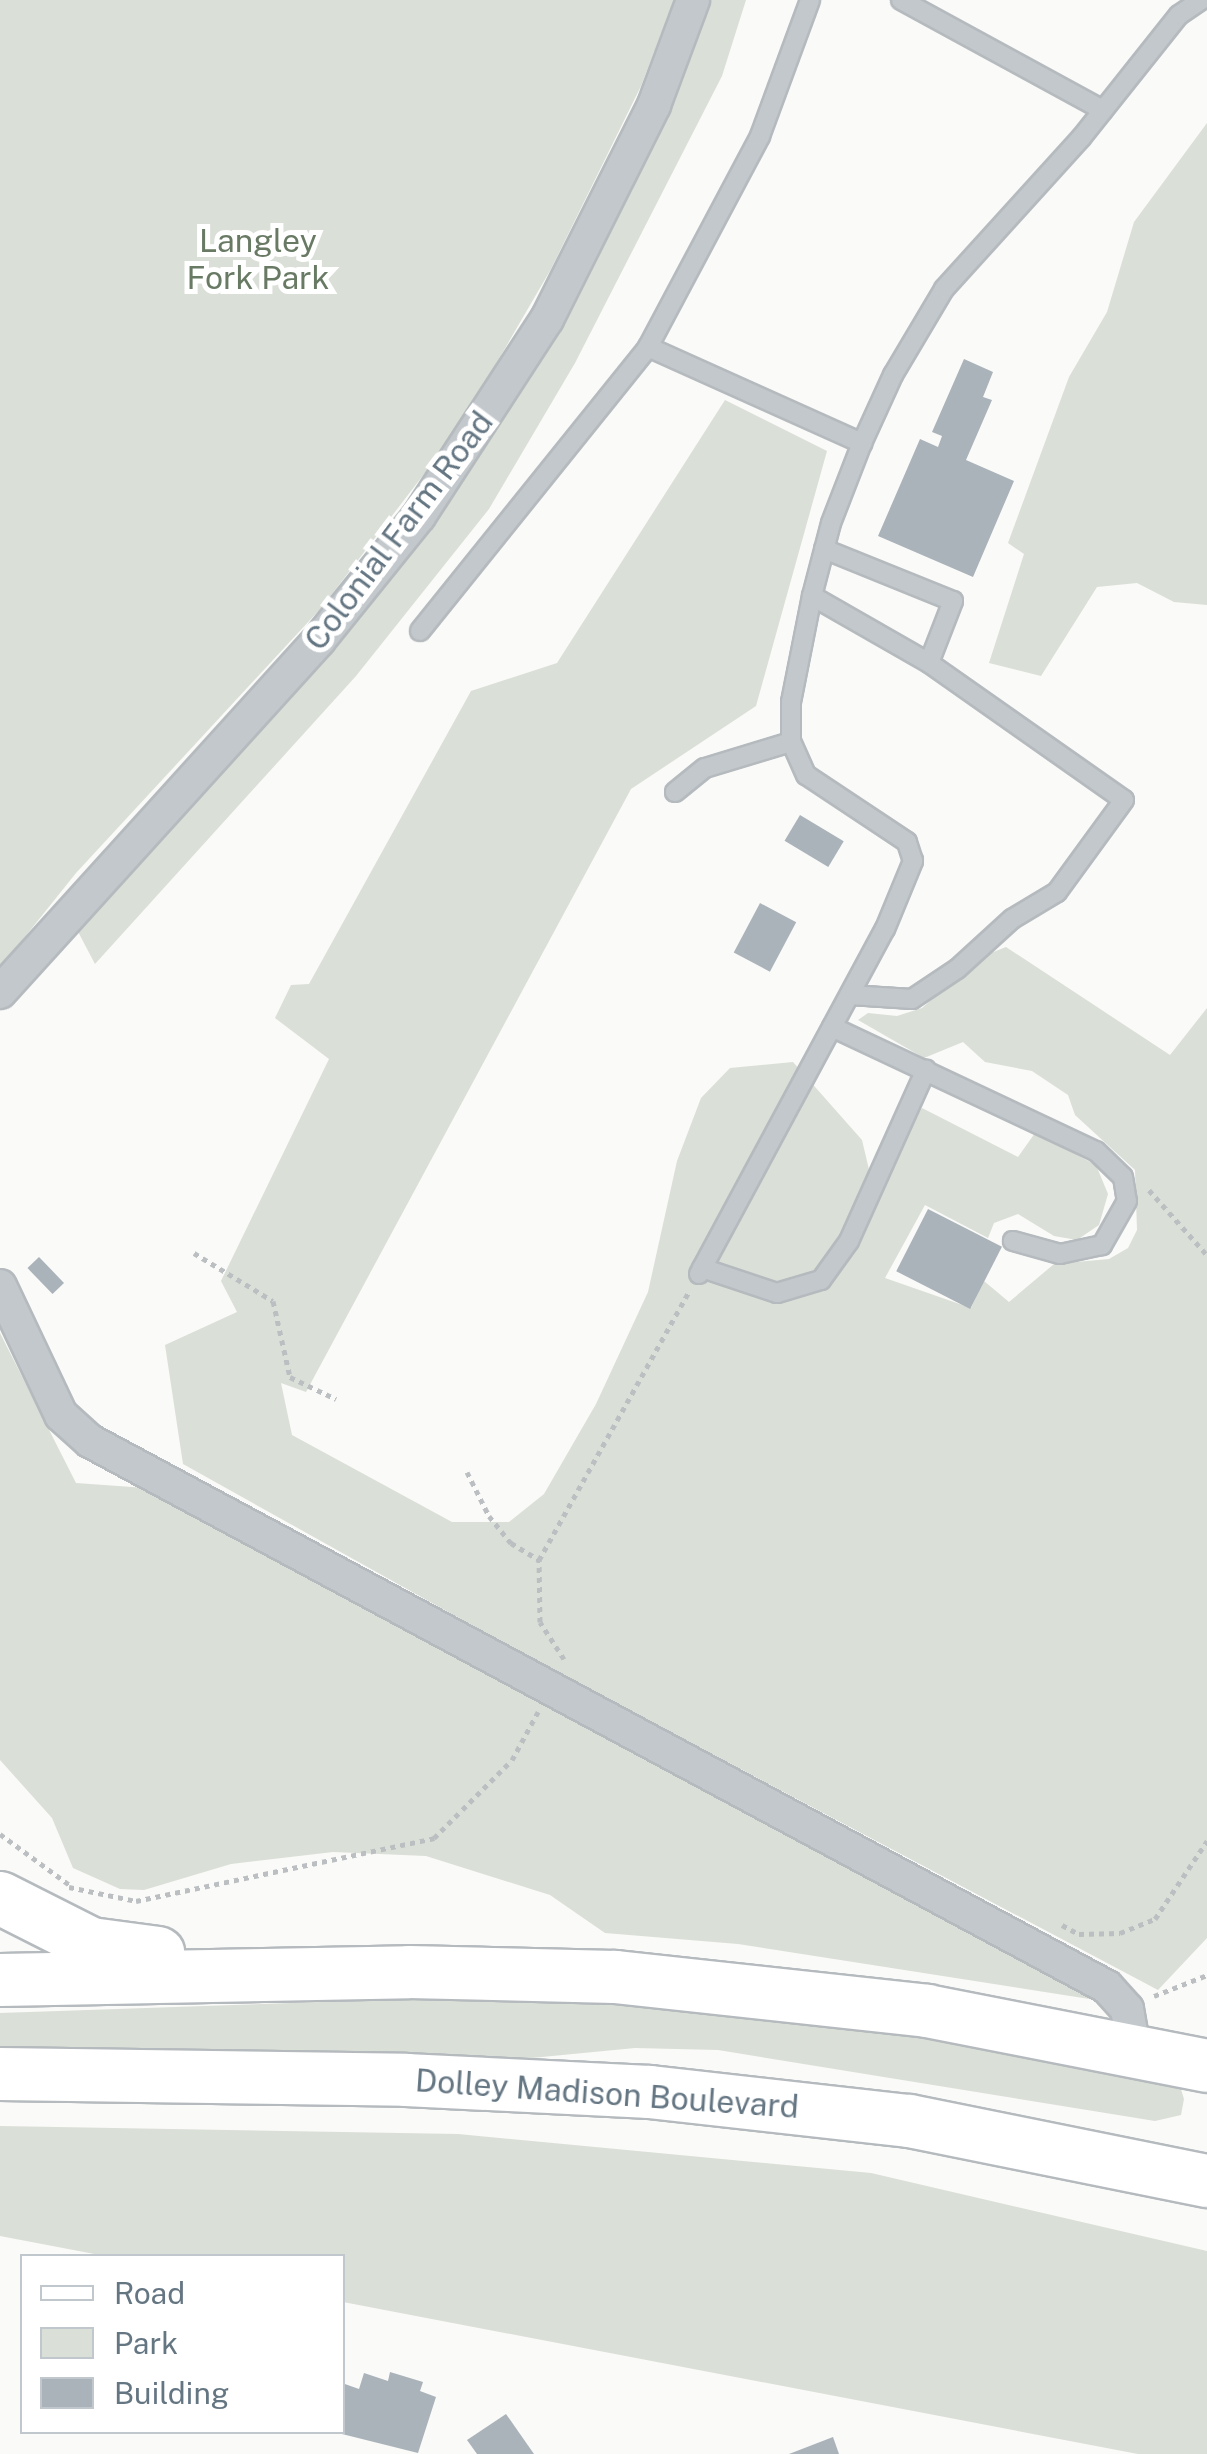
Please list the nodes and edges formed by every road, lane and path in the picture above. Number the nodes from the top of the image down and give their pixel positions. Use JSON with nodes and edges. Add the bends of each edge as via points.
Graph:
{"nodes":[{"id":1,"x":693,"y":0,"type":"edge"},
{"id":2,"x":810,"y":0,"type":"edge"},
{"id":3,"x":901,"y":0,"type":"edge"},
{"id":4,"x":1202,"y":0,"type":"edge"},
{"id":5,"x":1104,"y":110,"type":"junction"},
{"id":6,"x":648,"y":347,"type":"junction"},
{"id":7,"x":862,"y":443,"type":"junction"},
{"id":8,"x":824,"y":550,"type":"junction"},
{"id":9,"x":812,"y":596,"type":"junction"},
{"id":10,"x":420,"y":631,"type":"dead end"},
{"id":11,"x":930,"y":663,"type":"junction"},
{"id":12,"x":791,"y":742,"type":"junction"},
{"id":13,"x":674,"y":792,"type":"dead end"},
{"id":14,"x":0,"y":992,"type":"edge"},
{"id":15,"x":850,"y":995,"type":"junction"},
{"id":16,"x":832,"y":1027,"type":"junction"},
{"id":17,"x":926,"y":1070,"type":"junction"},
{"id":18,"x":1105,"y":1160,"type":"junction"},
{"id":19,"x":1013,"y":1241,"type":"dead end"},
{"id":20,"x":194,"y":1254,"type":"dead end"},
{"id":21,"x":1207,"y":1255,"type":"edge"},
{"id":22,"x":700,"y":1271,"type":"junction"},
{"id":23,"x":0,"y":1286,"type":"edge"},
{"id":24,"x":336,"y":1399,"type":"dead end"},
{"id":25,"x":468,"y":1472,"type":"dead end"},
{"id":26,"x":539,"y":1560,"type":"junction"},
{"id":27,"x":569,"y":1664,"type":"dead end"},
{"id":28,"x":550,"y":1691,"type":"junction"},
{"id":29,"x":0,"y":1834,"type":"edge"},
{"id":30,"x":1207,"y":1841,"type":"edge"},
{"id":31,"x":71,"y":1886,"type":"junction"},
{"id":32,"x":15,"y":1907,"type":"edge"},
{"id":33,"x":1045,"y":1916,"type":"dead end"},
{"id":34,"x":408,"y":1972,"type":"junction"},
{"id":35,"x":1207,"y":1975,"type":"edge"},
{"id":36,"x":0,"y":1980,"type":"edge"},
{"id":37,"x":1120,"y":1996,"type":"junction"},
{"id":38,"x":1177,"y":2052,"type":"edge"},
{"id":39,"x":0,"y":2074,"type":"edge"},
{"id":40,"x":1207,"y":2181,"type":"edge"}],
"edges":[{"from":1,"to":14,"type":"street","name":"Colonial Farm Road","via":[[654,105],[548,319],[419,516],[319,640]]},
{"from":2,"to":6,"type":"lane","via":[[760,136]]},
{"from":3,"to":5,"type":"lane"},
{"from":4,"to":5,"type":"lane","via":[[1179,15]]},
{"from":5,"to":7,"type":"lane","via":[[944,289],[892,374]]},
{"from":6,"to":7,"type":"lane"},
{"from":6,"to":10,"type":"lane"},
{"from":7,"to":8,"type":"lane"},
{"from":8,"to":9,"type":"lane"},
{"from":8,"to":11,"type":"lane","via":[[953,600]]},
{"from":9,"to":11,"type":"lane"},
{"from":9,"to":12,"type":"lane","via":[[791,702]]},
{"from":11,"to":15,"type":"lane","via":[[1124,800],[1057,892],[1012,919],[957,969],[912,1000]]},
{"from":12,"to":13,"type":"lane","via":[[704,768]]},
{"from":12,"to":15,"type":"lane","via":[[806,775],[912,850],[906,887]]},
{"from":15,"to":16,"type":"lane"},
{"from":16,"to":17,"type":"lane"},
{"from":16,"to":22,"type":"lane"},
{"from":17,"to":18,"type":"lane"},
{"from":17,"to":22,"type":"lane","via":[[849,1242],[821,1280],[777,1293]]},
{"from":18,"to":19,"type":"lane","via":[[1123,1177],[1127,1201],[1102,1245],[1060,1254]]},
{"from":18,"to":21,"type":"path","via":[[1155,1195]]},
{"from":20,"to":24,"type":"path","via":[[273,1301],[290,1377]]},
{"from":22,"to":26,"type":"path"},
{"from":23,"to":28,"type":"street","via":[[61,1415],[90,1441]]},
{"from":25,"to":26,"type":"path","via":[[489,1516]]},
{"from":26,"to":27,"type":"path","via":[[540,1622]]},
{"from":28,"to":31,"type":"path","via":[[512,1760],[434,1838],[151,1899]]},
{"from":28,"to":37,"type":"street"},
{"from":29,"to":31,"type":"path"},
{"from":30,"to":33,"type":"path","via":[[1155,1919],[1120,1934],[1079,1934]]},
{"from":31,"to":32,"type":"path"},
{"from":32,"to":34,"type":"main road","via":[[91,1944],[134,1952]]},
{"from":34,"to":36,"type":"main road"},
{"from":34,"to":38,"type":"main road","via":[[563,1974],[773,1990]]},
{"from":35,"to":37,"type":"path","via":[[1154,1996]]},
{"from":37,"to":38,"type":"street"},
{"from":39,"to":40,"type":"main road","name":"Dolley Madison Boulevard","via":[[406,2080],[650,2092],[909,2121]]}]}
